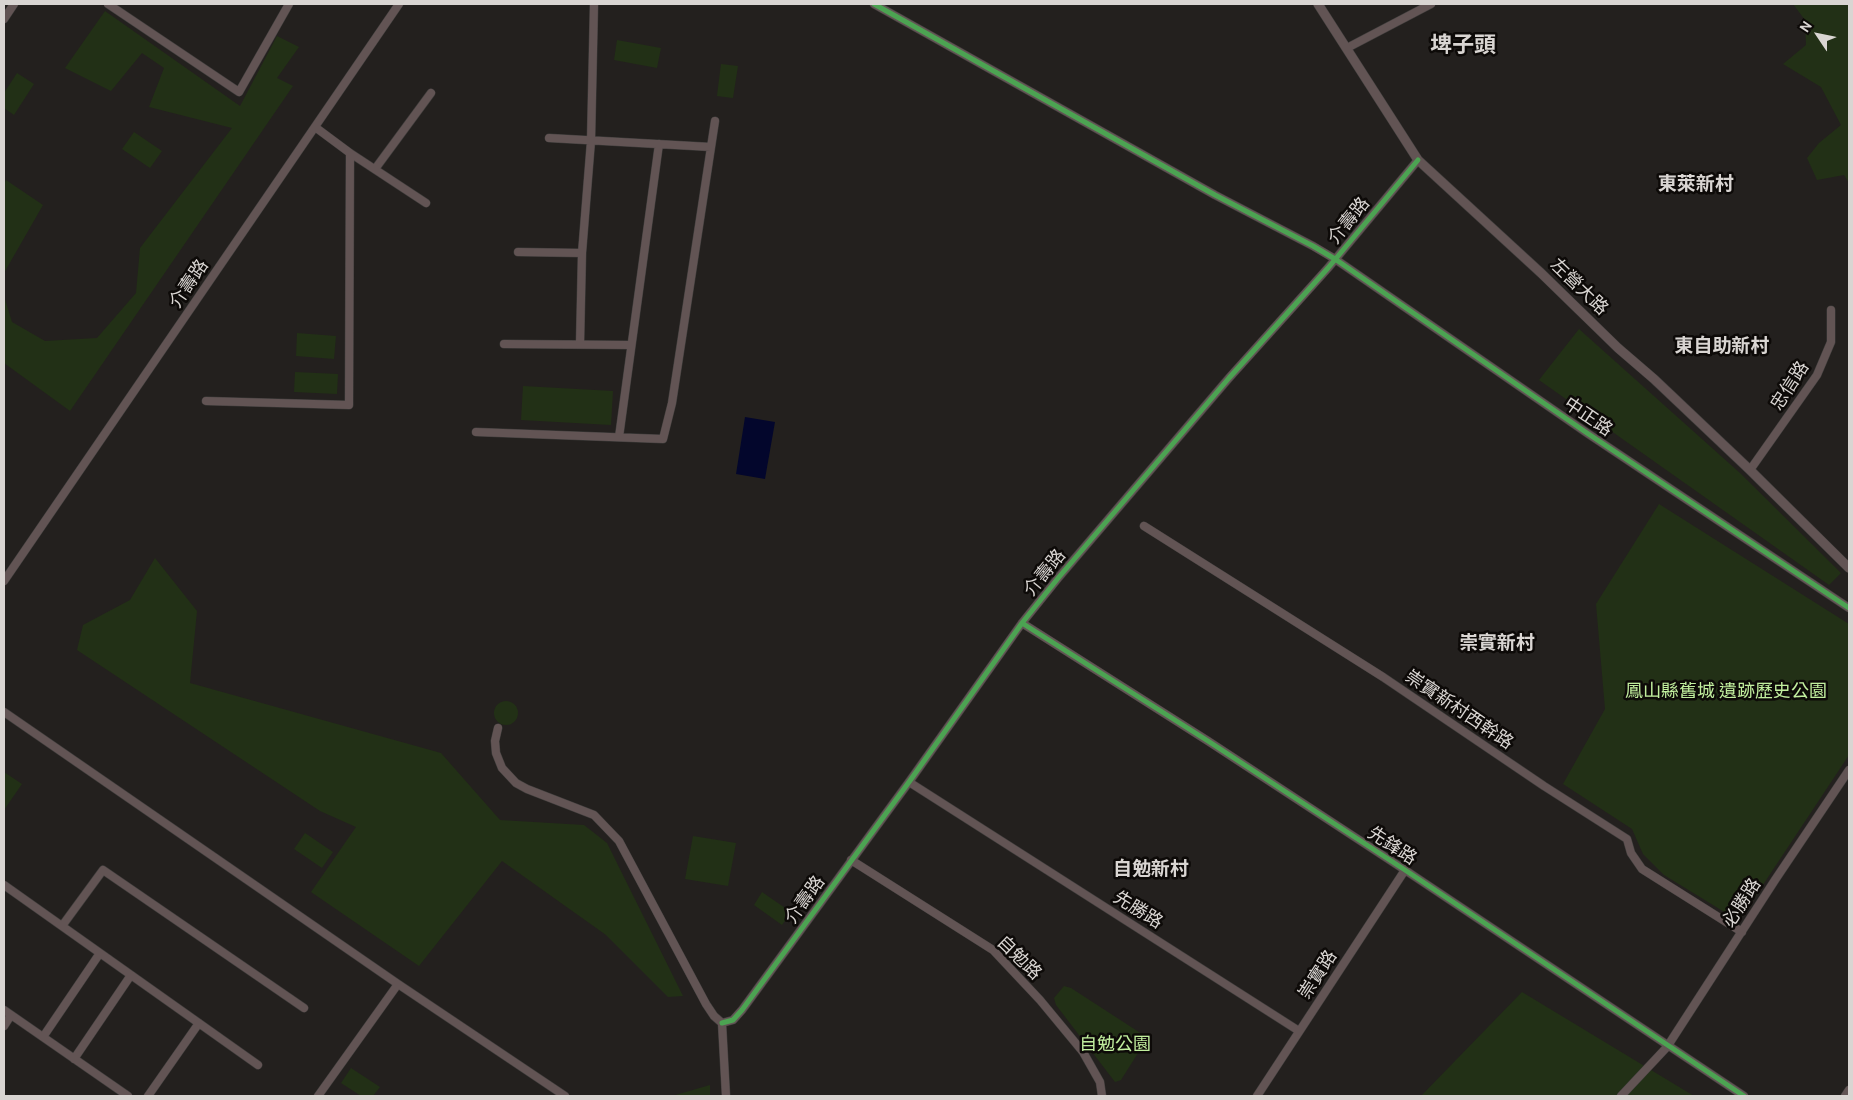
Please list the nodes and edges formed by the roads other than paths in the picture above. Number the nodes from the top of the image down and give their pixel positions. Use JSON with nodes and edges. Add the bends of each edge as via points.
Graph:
{"nodes":[{"id":1,"x":14,"y":4,"type":"edge"},
{"id":2,"x":108,"y":4,"type":"edge"},
{"id":3,"x":289,"y":4,"type":"edge"},
{"id":4,"x":399,"y":4,"type":"edge"},
{"id":5,"x":594,"y":4,"type":"edge"},
{"id":6,"x":874,"y":4,"type":"edge"},
{"id":7,"x":1318,"y":4,"type":"edge"},
{"id":8,"x":1431,"y":4,"type":"edge"},
{"id":9,"x":4,"y":20,"type":"edge"},
{"id":10,"x":1347,"y":48,"type":"junction"},
{"id":11,"x":431,"y":93,"type":"dead end"},
{"id":12,"x":716,"y":121,"type":"dead end"},
{"id":13,"x":315,"y":127,"type":"junction"},
{"id":14,"x":549,"y":138,"type":"dead end"},
{"id":15,"x":591,"y":140,"type":"junction"},
{"id":16,"x":659,"y":144,"type":"junction"},
{"id":17,"x":711,"y":147,"type":"junction"},
{"id":18,"x":350,"y":152,"type":"junction"},
{"id":19,"x":1418,"y":160,"type":"junction"},
{"id":20,"x":375,"y":170,"type":"junction"},
{"id":21,"x":426,"y":204,"type":"dead end"},
{"id":22,"x":518,"y":252,"type":"dead end"},
{"id":23,"x":582,"y":253,"type":"junction"},
{"id":24,"x":1335,"y":260,"type":"junction"},
{"id":25,"x":1831,"y":310,"type":"dead end"},
{"id":26,"x":504,"y":344,"type":"dead end"},
{"id":27,"x":580,"y":344,"type":"junction"},
{"id":28,"x":631,"y":345,"type":"junction"},
{"id":29,"x":206,"y":401,"type":"dead end"},
{"id":30,"x":476,"y":432,"type":"dead end"},
{"id":31,"x":619,"y":438,"type":"junction"},
{"id":32,"x":1750,"y":470,"type":"junction"},
{"id":33,"x":1144,"y":526,"type":"dead end"},
{"id":34,"x":1849,"y":568,"type":"edge"},
{"id":35,"x":4,"y":581,"type":"edge"},
{"id":36,"x":1849,"y":608,"type":"edge"},
{"id":37,"x":1022,"y":624,"type":"junction"},
{"id":38,"x":4,"y":712,"type":"edge"},
{"id":39,"x":498,"y":728,"type":"dead end"},
{"id":40,"x":1849,"y":770,"type":"edge"},
{"id":41,"x":909,"y":782,"type":"junction"},
{"id":42,"x":851,"y":860,"type":"junction"},
{"id":43,"x":1405,"y":870,"type":"junction"},
{"id":44,"x":4,"y":884,"type":"edge"},
{"id":45,"x":62,"y":926,"type":"junction"},
{"id":46,"x":1742,"y":932,"type":"junction"},
{"id":47,"x":100,"y":953,"type":"junction"},
{"id":48,"x":131,"y":975,"type":"junction"},
{"id":49,"x":398,"y":984,"type":"junction"},
{"id":50,"x":304,"y":1008,"type":"dead end"},
{"id":51,"x":4,"y":1010,"type":"edge"},
{"id":52,"x":11,"y":1015,"type":"junction"},
{"id":53,"x":199,"y":1023,"type":"junction"},
{"id":54,"x":722,"y":1023,"type":"junction"},
{"id":55,"x":4,"y":1026,"type":"edge"},
{"id":56,"x":1299,"y":1031,"type":"junction"},
{"id":57,"x":43,"y":1037,"type":"junction"},
{"id":58,"x":1665,"y":1050,"type":"junction"},
{"id":59,"x":74,"y":1059,"type":"junction"},
{"id":60,"x":258,"y":1065,"type":"dead end"},
{"id":61,"x":1849,"y":1090,"type":"edge"},
{"id":62,"x":128,"y":1096,"type":"edge"},
{"id":63,"x":148,"y":1096,"type":"edge"},
{"id":64,"x":318,"y":1096,"type":"edge"},
{"id":65,"x":564,"y":1096,"type":"edge"},
{"id":66,"x":726,"y":1096,"type":"edge"},
{"id":67,"x":1102,"y":1096,"type":"edge"},
{"id":68,"x":1257,"y":1096,"type":"edge"},
{"id":69,"x":1621,"y":1096,"type":"edge"},
{"id":70,"x":1744,"y":1096,"type":"edge"},
{"id":71,"x":1845,"y":1096,"type":"edge"}],
"edges":[{"from":1,"to":9,"type":"street"},
{"from":2,"to":3,"type":"street","via":[[239,92]]},
{"from":4,"to":13,"type":"street","name":"介壽路"},
{"from":5,"to":15,"type":"street"},
{"from":6,"to":24,"type":"street","name":"中正路"},
{"from":7,"to":10,"type":"street","name":"左營大路"},
{"from":8,"to":10,"type":"street"},
{"from":10,"to":19,"type":"street","name":"左營大路"},
{"from":11,"to":20,"type":"street"},
{"from":12,"to":17,"type":"street"},
{"from":13,"to":18,"type":"street"},
{"from":13,"to":35,"type":"street","name":"介壽路"},
{"from":14,"to":15,"type":"street"},
{"from":15,"to":16,"type":"street"},
{"from":15,"to":23,"type":"street"},
{"from":16,"to":17,"type":"street"},
{"from":16,"to":28,"type":"street"},
{"from":17,"to":31,"type":"street","via":[[672,403],[663,439]]},
{"from":18,"to":20,"type":"street"},
{"from":18,"to":29,"type":"street","via":[[349,405]]},
{"from":19,"to":24,"type":"street","name":"介壽路"},
{"from":19,"to":32,"type":"street","name":"左營大路"},
{"from":20,"to":21,"type":"street"},
{"from":22,"to":23,"type":"street"},
{"from":23,"to":27,"type":"street"},
{"from":24,"to":36,"type":"street","name":"中正路"},
{"from":24,"to":37,"type":"street","name":"介壽路","via":[[1229,378]]},
{"from":25,"to":32,"type":"street","name":"忠信路","via":[[1831,342],[1817,375]]},
{"from":26,"to":27,"type":"street"},
{"from":27,"to":28,"type":"street"},
{"from":28,"to":31,"type":"street"},
{"from":30,"to":31,"type":"street"},
{"from":32,"to":34,"type":"street","name":"左營大路"},
{"from":33,"to":46,"type":"street","name":"崇實新村西幹路","via":[[1383,677],[1627,838],[1630,852],[1642,869]]},
{"from":37,"to":41,"type":"street","name":"介壽路"},
{"from":37,"to":43,"type":"street","name":"先鋒路"},
{"from":38,"to":49,"type":"street"},
{"from":39,"to":54,"type":"street","via":[[496,752],[502,768],[516,782],[594,815],[619,841],[706,1004]]},
{"from":40,"to":46,"type":"street","name":"必勝路"},
{"from":41,"to":42,"type":"street","name":"介壽路"},
{"from":41,"to":56,"type":"street","name":"先勝路"},
{"from":42,"to":54,"type":"street","name":"介壽路","via":[[742,1010],[733,1020]]},
{"from":42,"to":67,"type":"street","name":"自勉路","via":[[993,950],[1083,1052],[1100,1082]]},
{"from":43,"to":56,"type":"street","name":"崇實路"},
{"from":43,"to":58,"type":"street","name":"先鋒路"},
{"from":44,"to":45,"type":"street"},
{"from":45,"to":47,"type":"street"},
{"from":45,"to":50,"type":"street","via":[[104,870]]},
{"from":46,"to":58,"type":"street","name":"必勝路"},
{"from":47,"to":48,"type":"street"},
{"from":47,"to":57,"type":"street"},
{"from":48,"to":53,"type":"street"},
{"from":48,"to":59,"type":"street"},
{"from":49,"to":64,"type":"street"},
{"from":49,"to":65,"type":"street"},
{"from":51,"to":52,"type":"street"},
{"from":52,"to":55,"type":"street"},
{"from":52,"to":57,"type":"street"},
{"from":53,"to":60,"type":"street"},
{"from":53,"to":63,"type":"street"},
{"from":54,"to":66,"type":"street"},
{"from":56,"to":68,"type":"street","name":"崇實路"},
{"from":57,"to":59,"type":"street"},
{"from":58,"to":69,"type":"street","name":"必勝路"},
{"from":58,"to":70,"type":"street","name":"先鋒路"},
{"from":59,"to":62,"type":"street"},
{"from":61,"to":71,"type":"street"}]}
